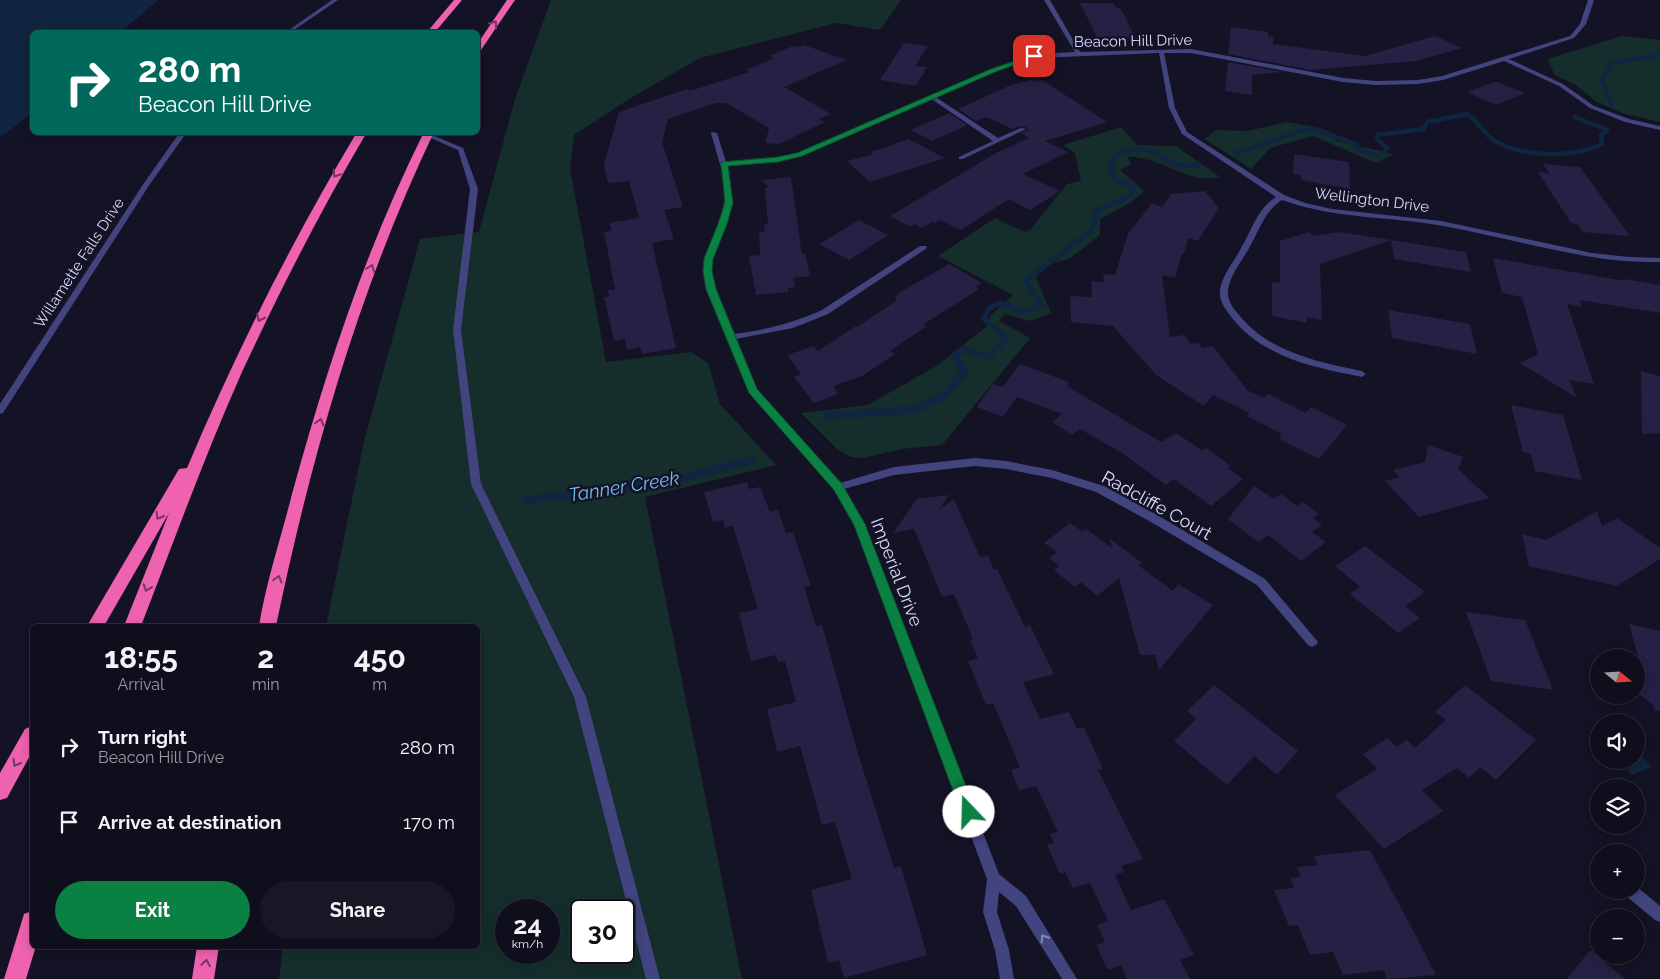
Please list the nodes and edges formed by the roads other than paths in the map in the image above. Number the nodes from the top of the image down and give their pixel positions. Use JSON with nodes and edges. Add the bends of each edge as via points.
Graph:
{"nodes":[{"id":1,"x":335,"y":0,"type":"edge"},
{"id":2,"x":458,"y":0,"type":"edge"},
{"id":3,"x":511,"y":0,"type":"edge"},
{"id":4,"x":1047,"y":0,"type":"edge"},
{"id":5,"x":1591,"y":0,"type":"edge"},
{"id":6,"x":291,"y":30,"type":"edge"},
{"id":7,"x":433,"y":30,"type":"edge"},
{"id":8,"x":480,"y":45,"type":"edge"},
{"id":9,"x":1161,"y":51,"type":"junction"},
{"id":10,"x":1078,"y":53,"type":"junction"},
{"id":11,"x":1505,"y":59,"type":"junction"},
{"id":12,"x":932,"y":97,"type":"junction"},
{"id":13,"x":1660,"y":128,"type":"edge"},
{"id":14,"x":1023,"y":129,"type":"dead end"},
{"id":15,"x":714,"y":133,"type":"dead end"},
{"id":16,"x":182,"y":135,"type":"edge"},
{"id":17,"x":360,"y":135,"type":"edge"},
{"id":18,"x":428,"y":135,"type":"edge"},
{"id":19,"x":431,"y":135,"type":"edge"},
{"id":20,"x":998,"y":141,"type":"junction"},
{"id":21,"x":961,"y":158,"type":"dead end"},
{"id":22,"x":723,"y":164,"type":"junction"},
{"id":23,"x":1281,"y":197,"type":"junction"},
{"id":24,"x":923,"y":248,"type":"dead end"},
{"id":25,"x":1660,"y":260,"type":"edge"},
{"id":26,"x":730,"y":337,"type":"junction"},
{"id":27,"x":1362,"y":374,"type":"dead end"},
{"id":28,"x":0,"y":411,"type":"edge"},
{"id":29,"x":210,"y":429,"type":"junction"},
{"id":30,"x":838,"y":487,"type":"junction"},
{"id":31,"x":97,"y":624,"type":"edge"},
{"id":32,"x":134,"y":624,"type":"edge"},
{"id":33,"x":268,"y":624,"type":"edge"},
{"id":34,"x":1312,"y":642,"type":"dead end"},
{"id":35,"x":30,"y":738,"type":"edge"},
{"id":36,"x":0,"y":791,"type":"edge"},
{"id":37,"x":994,"y":879,"type":"junction"},
{"id":38,"x":1641,"y":899,"type":"edge"},
{"id":39,"x":1660,"y":915,"type":"edge"},
{"id":40,"x":30,"y":929,"type":"edge"},
{"id":41,"x":208,"y":949,"type":"edge"},
{"id":42,"x":15,"y":979,"type":"edge"},
{"id":43,"x":203,"y":979,"type":"edge"},
{"id":44,"x":653,"y":979,"type":"edge"},
{"id":45,"x":1007,"y":979,"type":"edge"},
{"id":46,"x":1070,"y":979,"type":"edge"}],
"edges":[{"from":1,"to":6,"type":"street"},
{"from":2,"to":7,"type":"highway"},
{"from":8,"to":3,"type":"highway","one_way":true},
{"from":4,"to":10,"type":"street"},
{"from":5,"to":11,"type":"street","name":"Beacon Hill Drive","via":[[1583,24],[1572,37]]},
{"from":9,"to":10,"type":"street","name":"Beacon Hill Drive"},
{"from":9,"to":11,"type":"street","name":"Beacon Hill Drive","via":[[1201,52],[1326,78],[1376,83],[1427,81]]},
{"from":9,"to":23,"type":"street","name":"Wellington Drive","via":[[1172,108],[1184,133]]},
{"from":10,"to":12,"type":"street","name":"Beacon Hill Drive","via":[[1026,58]]},
{"from":11,"to":13,"type":"street","via":[[1561,85],[1592,107],[1627,121]]},
{"from":12,"to":20,"type":"street"},
{"from":12,"to":22,"type":"street","name":"Beacon Hill Drive","via":[[800,154]]},
{"from":14,"to":20,"type":"street"},
{"from":15,"to":22,"type":"street","name":"Imperial Drive"},
{"from":16,"to":28,"type":"street","name":"Willamette Falls Drive"},
{"from":17,"to":29,"type":"highway","one_way":true,"via":[[289,260]]},
{"from":33,"to":18,"type":"highway","one_way":true,"via":[[331,380],[402,188]]},
{"from":19,"to":44,"type":"street","via":[[461,149],[474,189],[457,330],[476,484],[580,697]]},
{"from":20,"to":21,"type":"street"},
{"from":22,"to":26,"type":"street","name":"Imperial Drive","via":[[729,203],[710,251],[707,271]]},
{"from":23,"to":25,"type":"street","name":"Wellington Drive","via":[[1332,211],[1441,223],[1592,255]]},
{"from":23,"to":27,"type":"street","via":[[1264,210],[1236,264],[1224,291],[1227,306],[1253,335],[1270,346],[1325,367]]},
{"from":24,"to":26,"type":"street","via":[[811,319],[792,326]]},
{"from":26,"to":30,"type":"street","name":"Imperial Drive","via":[[753,390]]},
{"from":29,"to":31,"type":"highway","one_way":true},
{"from":29,"to":32,"type":"highway","one_way":true},
{"from":30,"to":34,"type":"street","name":"Radcliffe Court","via":[[902,470],[975,462],[1052,474],[1100,489],[1261,582]]},
{"from":30,"to":37,"type":"street","name":"Imperial Drive","via":[[859,524]]},
{"from":35,"to":36,"type":"highway","one_way":true},
{"from":37,"to":45,"type":"street","name":"Imperial Drive","via":[[990,912]]},
{"from":46,"to":37,"type":"street","one_way":true,"via":[[1022,901]]},
{"from":38,"to":39,"type":"street"},
{"from":40,"to":42,"type":"highway"},
{"from":43,"to":41,"type":"highway","one_way":true}]}
